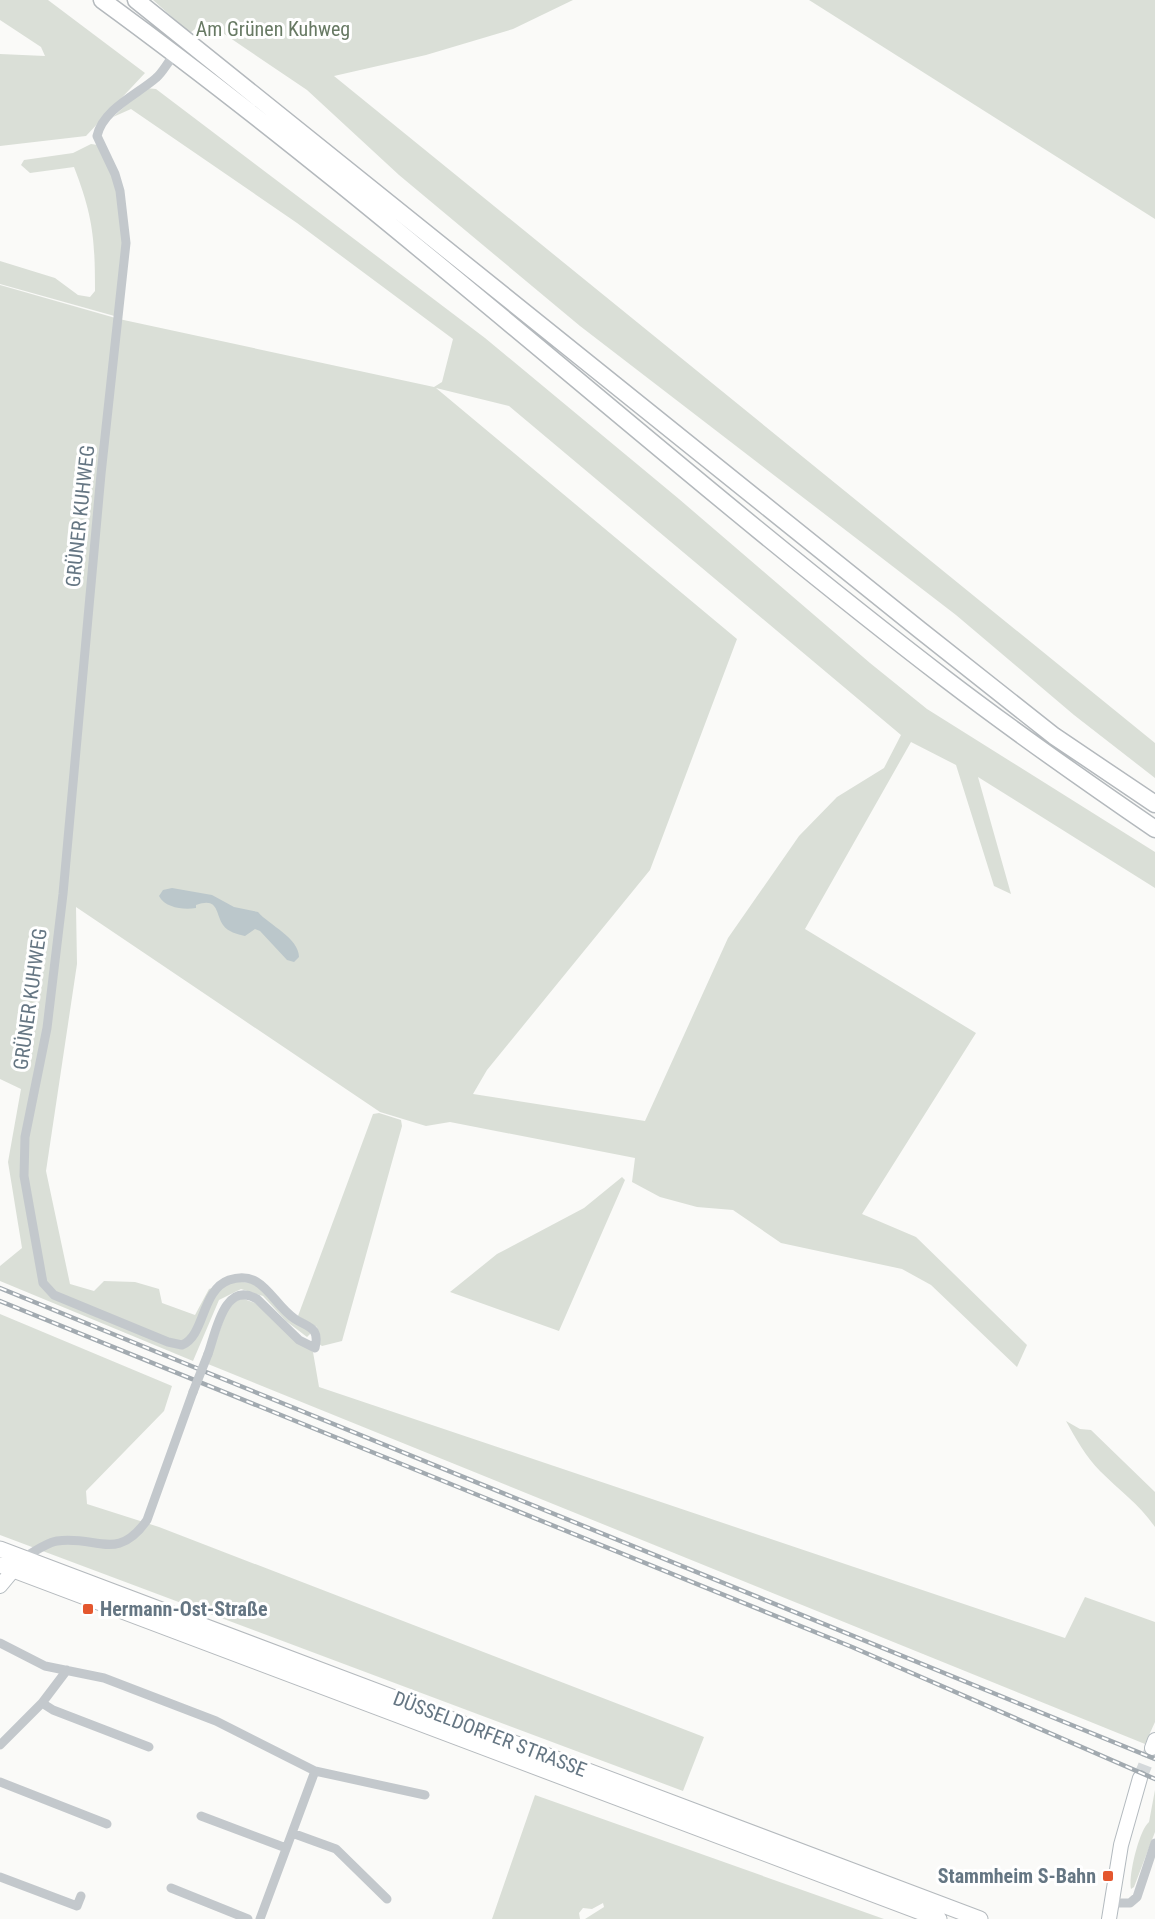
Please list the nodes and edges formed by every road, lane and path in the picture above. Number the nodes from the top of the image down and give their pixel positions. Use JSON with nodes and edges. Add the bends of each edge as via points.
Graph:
{"nodes":[{"id":1,"x":102,"y":0,"type":"edge"},
{"id":2,"x":136,"y":0,"type":"edge"},
{"id":3,"x":171,"y":59,"type":"dead end"},
{"id":4,"x":1155,"y":804,"type":"edge"},
{"id":5,"x":1155,"y":829,"type":"edge"},
{"id":6,"x":0,"y":1549,"type":"edge"},
{"id":7,"x":24,"y":1558,"type":"junction"},
{"id":8,"x":6,"y":1568,"type":"edge"},
{"id":9,"x":0,"y":1586,"type":"edge"},
{"id":10,"x":0,"y":1643,"type":"edge"},
{"id":11,"x":67,"y":1670,"type":"junction"},
{"id":12,"x":42,"y":1703,"type":"junction"},
{"id":13,"x":0,"y":1745,"type":"edge"},
{"id":14,"x":149,"y":1747,"type":"dead end"},
{"id":15,"x":315,"y":1771,"type":"junction"},
{"id":16,"x":1140,"y":1778,"type":"tunnel mouth"},
{"id":17,"x":0,"y":1782,"type":"edge"},
{"id":18,"x":425,"y":1796,"type":"dead end"},
{"id":19,"x":201,"y":1816,"type":"dead end"},
{"id":20,"x":107,"y":1824,"type":"dead end"},
{"id":21,"x":292,"y":1833,"type":"junction"},
{"id":22,"x":1155,"y":1843,"type":"edge"},
{"id":23,"x":286,"y":1848,"type":"junction"},
{"id":24,"x":0,"y":1877,"type":"edge"},
{"id":25,"x":171,"y":1888,"type":"dead end"},
{"id":26,"x":81,"y":1896,"type":"dead end"},
{"id":27,"x":387,"y":1899,"type":"dead end"},
{"id":28,"x":1111,"y":1903,"type":"junction"},
{"id":29,"x":248,"y":1919,"type":"edge"},
{"id":30,"x":260,"y":1919,"type":"edge"},
{"id":31,"x":939,"y":1919,"type":"edge"},
{"id":32,"x":980,"y":1919,"type":"edge"},
{"id":33,"x":1109,"y":1919,"type":"edge"}],
"edges":[{"from":1,"to":5,"type":"highway","via":[[431,258],[947,680]]},
{"from":2,"to":4,"type":"highway","via":[[920,630],[1054,735]]},
{"from":3,"to":7,"type":"street","name":"GRÜNER KUHWEG","bridge":true,"via":[[156,78],[108,117],[97,136],[120,191],[126,243],[63,894],[47,1028],[29,1113],[23,1167],[43,1283],[54,1295],[182,1345],[191,1339],[217,1288],[232,1279],[249,1278],[265,1286],[293,1317],[311,1326],[316,1335],[315,1348],[304,1344],[248,1294],[226,1304],[147,1520],[136,1536],[120,1544],[57,1541]]},
{"from":6,"to":7,"type":"main road","name":"DÜSSELDORFER STRASSE"},
{"from":7,"to":8,"type":"main road"},
{"from":7,"to":32,"type":"main road","name":"DÜSSELDORFER STRASSE"},
{"from":8,"to":9,"type":"main road"},
{"from":8,"to":31,"type":"main road","name":"DÜSSELDORFER STRASSE"},
{"from":10,"to":11,"type":"street","via":[[45,1666]]},
{"from":11,"to":12,"type":"street"},
{"from":11,"to":15,"type":"street","via":[[104,1678],[216,1721]]},
{"from":12,"to":13,"type":"street"},
{"from":12,"to":14,"type":"street"},
{"from":15,"to":18,"type":"street"},
{"from":15,"to":21,"type":"street"},
{"from":16,"to":28,"type":"main road","via":[[1121,1845]]},
{"from":17,"to":20,"type":"street"},
{"from":19,"to":23,"type":"street"},
{"from":21,"to":23,"type":"street"},
{"from":21,"to":27,"type":"street","via":[[336,1849]]},
{"from":22,"to":28,"type":"street","via":[[1137,1897],[1130,1903]]},
{"from":23,"to":30,"type":"street"},
{"from":24,"to":26,"type":"street","via":[[77,1906]]},
{"from":25,"to":29,"type":"street"},
{"from":28,"to":33,"type":"main road"}]}
